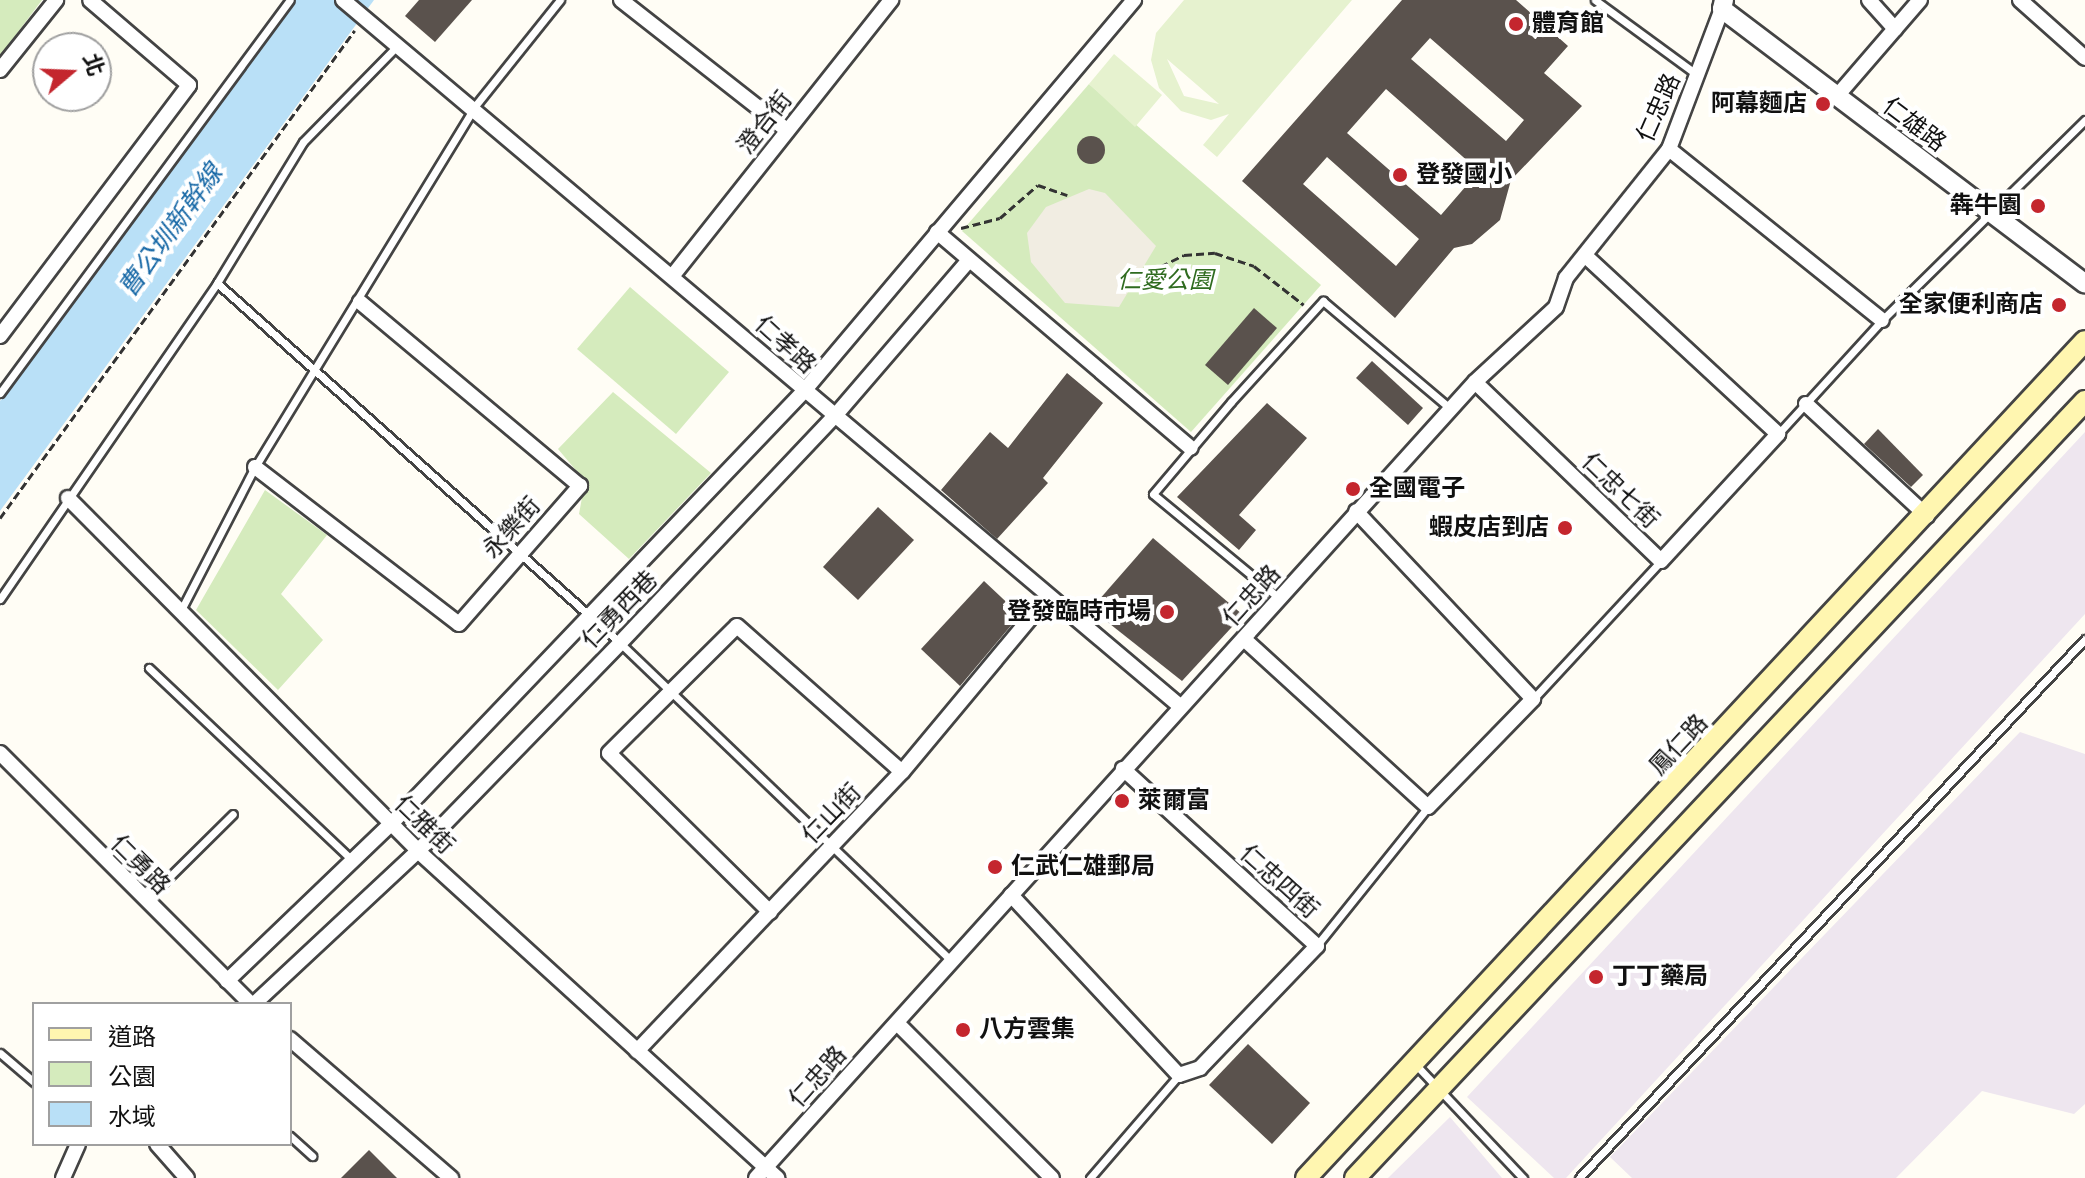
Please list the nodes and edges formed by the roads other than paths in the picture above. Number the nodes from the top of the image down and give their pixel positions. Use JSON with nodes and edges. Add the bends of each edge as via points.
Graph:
{"nodes":[{"id":1,"x":56,"y":0,"type":"edge"},
{"id":2,"x":90,"y":0,"type":"edge"},
{"id":3,"x":290,"y":0,"type":"edge"},
{"id":4,"x":343,"y":0,"type":"edge"},
{"id":5,"x":560,"y":0,"type":"edge"},
{"id":6,"x":621,"y":0,"type":"edge"},
{"id":7,"x":1134,"y":0,"type":"edge"},
{"id":8,"x":1595,"y":0,"type":"edge"},
{"id":9,"x":1869,"y":0,"type":"edge"},
{"id":10,"x":1920,"y":0,"type":"edge"},
{"id":11,"x":2020,"y":0,"type":"edge"},
{"id":12,"x":889,"y":1,"type":"edge"},
{"id":13,"x":1723,"y":5,"type":"edge"},
{"id":14,"x":1895,"y":29,"type":"junction"},
{"id":15,"x":400,"y":43,"type":"junction"},
{"id":16,"x":2085,"y":58,"type":"edge"},
{"id":17,"x":0,"y":70,"type":"edge"},
{"id":18,"x":1698,"y":76,"type":"junction"},
{"id":19,"x":1837,"y":96,"type":"junction"},
{"id":20,"x":475,"y":106,"type":"junction"},
{"id":21,"x":2085,"y":120,"type":"edge"},
{"id":22,"x":787,"y":130,"type":"junction"},
{"id":23,"x":1669,"y":149,"type":"junction"},
{"id":24,"x":1994,"y":215,"type":"junction"},
{"id":25,"x":937,"y":232,"type":"junction"},
{"id":26,"x":1585,"y":255,"type":"junction"},
{"id":27,"x":969,"y":260,"type":"junction"},
{"id":28,"x":674,"y":274,"type":"junction"},
{"id":29,"x":217,"y":283,"type":"junction"},
{"id":30,"x":2085,"y":284,"type":"edge"},
{"id":31,"x":360,"y":302,"type":"junction"},
{"id":32,"x":1882,"y":320,"type":"junction"},
{"id":33,"x":0,"y":336,"type":"edge"},
{"id":34,"x":2085,"y":341,"type":"edge"},
{"id":35,"x":317,"y":375,"type":"junction"},
{"id":36,"x":1475,"y":382,"type":"junction"},
{"id":37,"x":804,"y":391,"type":"junction"},
{"id":38,"x":0,"y":393,"type":"edge"},
{"id":39,"x":2085,"y":401,"type":"edge"},
{"id":40,"x":1806,"y":404,"type":"junction"},
{"id":41,"x":1451,"y":409,"type":"junction"},
{"id":42,"x":834,"y":417,"type":"junction"},
{"id":43,"x":1778,"y":434,"type":"junction"},
{"id":44,"x":1191,"y":448,"type":"junction"},
{"id":45,"x":255,"y":467,"type":"junction"},
{"id":46,"x":68,"y":498,"type":"junction"},
{"id":47,"x":1356,"y":511,"type":"junction"},
{"id":48,"x":1927,"y":516,"type":"junction"},
{"id":49,"x":517,"y":554,"type":"junction"},
{"id":50,"x":1661,"y":561,"type":"junction"},
{"id":51,"x":1048,"y":597,"type":"junction"},
{"id":52,"x":1279,"y":598,"type":"junction"},
{"id":53,"x":0,"y":599,"type":"edge"},
{"id":54,"x":180,"y":612,"type":"junction"},
{"id":55,"x":589,"y":615,"type":"junction"},
{"id":56,"x":1244,"y":639,"type":"junction"},
{"id":57,"x":2085,"y":639,"type":"edge"},
{"id":58,"x":620,"y":643,"type":"junction"},
{"id":59,"x":149,"y":668,"type":"dead end"},
{"id":60,"x":671,"y":690,"type":"junction"},
{"id":61,"x":1533,"y":699,"type":"junction"},
{"id":62,"x":1180,"y":706,"type":"junction"},
{"id":63,"x":0,"y":753,"type":"edge"},
{"id":64,"x":1123,"y":769,"type":"junction"},
{"id":65,"x":902,"y":772,"type":"junction"},
{"id":66,"x":1428,"y":807,"type":"junction"},
{"id":67,"x":233,"y":814,"type":"dead end"},
{"id":68,"x":391,"y":824,"type":"junction"},
{"id":69,"x":829,"y":849,"type":"junction"},
{"id":70,"x":418,"y":851,"type":"junction"},
{"id":71,"x":352,"y":860,"type":"junction"},
{"id":72,"x":1011,"y":895,"type":"junction"},
{"id":73,"x":144,"y":901,"type":"junction"},
{"id":74,"x":770,"y":912,"type":"junction"},
{"id":75,"x":1317,"y":946,"type":"junction"},
{"id":76,"x":951,"y":960,"type":"junction"},
{"id":77,"x":227,"y":981,"type":"junction"},
{"id":78,"x":251,"y":1002,"type":"edge"},
{"id":79,"x":255,"y":1002,"type":"edge"},
{"id":80,"x":897,"y":1023,"type":"junction"},
{"id":81,"x":292,"y":1041,"type":"edge"},
{"id":82,"x":637,"y":1051,"type":"junction"},
{"id":83,"x":0,"y":1053,"type":"edge"},
{"id":84,"x":1414,"y":1063,"type":"junction"},
{"id":85,"x":1179,"y":1075,"type":"junction"},
{"id":86,"x":32,"y":1080,"type":"edge"},
{"id":87,"x":1441,"y":1089,"type":"junction"},
{"id":88,"x":292,"y":1138,"type":"edge"},
{"id":89,"x":77,"y":1146,"type":"edge"},
{"id":90,"x":159,"y":1146,"type":"edge"},
{"id":91,"x":312,"y":1156,"type":"dead end"},
{"id":92,"x":766,"y":1175,"type":"edge"},
{"id":93,"x":63,"y":1178,"type":"edge"},
{"id":94,"x":187,"y":1178,"type":"edge"},
{"id":95,"x":451,"y":1178,"type":"edge"},
{"id":96,"x":1052,"y":1178,"type":"edge"},
{"id":97,"x":1090,"y":1178,"type":"edge"},
{"id":98,"x":1306,"y":1178,"type":"edge"},
{"id":99,"x":1355,"y":1178,"type":"edge"},
{"id":100,"x":1523,"y":1178,"type":"edge"},
{"id":101,"x":1579,"y":1178,"type":"edge"}],
"edges":[{"from":1,"to":17,"type":"street"},
{"from":2,"to":33,"type":"street","via":[[189,85]]},
{"from":3,"to":38,"type":"lane"},
{"from":4,"to":15,"type":"street","name":"仁孝路"},
{"from":5,"to":20,"type":"lane"},
{"from":6,"to":22,"type":"street"},
{"from":7,"to":25,"type":"street","name":"仁勇西巷"},
{"from":8,"to":18,"type":"lane"},
{"from":9,"to":14,"type":"street"},
{"from":10,"to":14,"type":"street"},
{"from":11,"to":16,"type":"street"},
{"from":12,"to":22,"type":"street","name":"澄合街"},
{"from":13,"to":18,"type":"street","name":"仁忠路"},
{"from":13,"to":19,"type":"street","name":"仁雄路"},
{"from":14,"to":19,"type":"street"},
{"from":15,"to":20,"type":"street","name":"仁孝路"},
{"from":15,"to":29,"type":"lane","via":[[303,142]]},
{"from":18,"to":23,"type":"street","name":"仁忠路"},
{"from":19,"to":24,"type":"street","name":"仁雄路"},
{"from":20,"to":28,"type":"street","name":"仁孝路"},
{"from":20,"to":31,"type":"lane"},
{"from":21,"to":24,"type":"lane"},
{"from":22,"to":28,"type":"street","name":"澄合街"},
{"from":23,"to":26,"type":"street","name":"仁忠路"},
{"from":23,"to":32,"type":"street"},
{"from":24,"to":30,"type":"street","name":"仁雄路"},
{"from":24,"to":32,"type":"lane"},
{"from":25,"to":27,"type":"street"},
{"from":25,"to":37,"type":"street","name":"仁勇西巷"},
{"from":26,"to":36,"type":"street","name":"仁忠路","via":[[1566,278],[1556,307]]},
{"from":26,"to":43,"type":"street"},
{"from":27,"to":42,"type":"street","name":"仁勇西巷"},
{"from":27,"to":44,"type":"street"},
{"from":28,"to":37,"type":"street","name":"仁孝路"},
{"from":29,"to":35,"type":"lane"},
{"from":29,"to":46,"type":"lane"},
{"from":31,"to":35,"type":"lane"},
{"from":31,"to":49,"type":"street","name":"永樂街","via":[[580,486]]},
{"from":32,"to":40,"type":"lane"},
{"from":34,"to":48,"type":"main road","name":"鳳仁路"},
{"from":35,"to":45,"type":"lane"},
{"from":35,"to":49,"type":"lane"},
{"from":36,"to":41,"type":"street","name":"仁忠路"},
{"from":36,"to":50,"type":"street","name":"仁忠七街"},
{"from":37,"to":42,"type":"street","name":"仁孝路"},
{"from":37,"to":55,"type":"street","name":"仁勇西巷"},
{"from":39,"to":87,"type":"main road"},
{"from":40,"to":43,"type":"lane"},
{"from":40,"to":48,"type":"street"},
{"from":41,"to":44,"type":"lane","via":[[1323,301]]},
{"from":41,"to":47,"type":"street","name":"仁忠路"},
{"from":42,"to":51,"type":"street","name":"仁孝路"},
{"from":42,"to":58,"type":"street","name":"仁勇西巷"},
{"from":43,"to":50,"type":"street","name":"仁忠七街"},
{"from":44,"to":52,"type":"lane","via":[[1153,494]]},
{"from":45,"to":49,"type":"street","name":"永樂街","via":[[459,624]]},
{"from":45,"to":54,"type":"lane"},
{"from":46,"to":53,"type":"lane"},
{"from":46,"to":54,"type":"street","name":"仁雅街"},
{"from":47,"to":52,"type":"street","name":"仁忠路"},
{"from":47,"to":61,"type":"street"},
{"from":48,"to":84,"type":"main road","name":"鳳仁路"},
{"from":49,"to":55,"type":"lane"},
{"from":50,"to":61,"type":"lane"},
{"from":51,"to":62,"type":"street","name":"仁孝路"},
{"from":51,"to":65,"type":"street","name":"仁山街"},
{"from":52,"to":56,"type":"street","name":"仁忠路"},
{"from":54,"to":68,"type":"street","name":"仁雅街"},
{"from":55,"to":58,"type":"lane"},
{"from":55,"to":68,"type":"street","name":"仁勇西巷"},
{"from":56,"to":62,"type":"street","name":"仁忠路"},
{"from":56,"to":66,"type":"street"},
{"from":57,"to":101,"type":"lane"},
{"from":58,"to":60,"type":"lane"},
{"from":58,"to":70,"type":"street","name":"仁勇西巷"},
{"from":59,"to":71,"type":"lane"},
{"from":60,"to":65,"type":"street","via":[[737,626]]},
{"from":60,"to":69,"type":"lane"},
{"from":60,"to":74,"type":"street","via":[[609,753]]},
{"from":61,"to":66,"type":"street"},
{"from":62,"to":64,"type":"street","name":"仁忠路"},
{"from":63,"to":73,"type":"street","name":"仁勇路"},
{"from":64,"to":72,"type":"street","name":"仁忠路"},
{"from":64,"to":75,"type":"street","name":"仁忠四街"},
{"from":65,"to":69,"type":"street","name":"仁山街"},
{"from":66,"to":75,"type":"lane"},
{"from":67,"to":73,"type":"lane"},
{"from":68,"to":70,"type":"street","name":"仁雅街"},
{"from":68,"to":71,"type":"street","name":"仁勇西巷"},
{"from":69,"to":74,"type":"street","name":"仁山街"},
{"from":69,"to":76,"type":"lane"},
{"from":70,"to":79,"type":"street","name":"仁勇西巷"},
{"from":70,"to":82,"type":"street","name":"仁雅街"},
{"from":71,"to":77,"type":"street","name":"仁勇西巷"},
{"from":72,"to":76,"type":"street","name":"仁忠路"},
{"from":72,"to":85,"type":"street"},
{"from":73,"to":77,"type":"street","name":"仁勇路"},
{"from":74,"to":82,"type":"street","name":"仁山街"},
{"from":75,"to":85,"type":"street","name":"仁忠四街","via":[[1200,1068]]},
{"from":76,"to":80,"type":"street","name":"仁忠路"},
{"from":77,"to":78,"type":"street","name":"仁勇路"},
{"from":80,"to":92,"type":"street","name":"仁忠路"},
{"from":80,"to":96,"type":"street"},
{"from":81,"to":95,"type":"street"},
{"from":82,"to":92,"type":"street","name":"仁雅街"},
{"from":83,"to":86,"type":"lane"},
{"from":84,"to":87,"type":"lane"},
{"from":84,"to":98,"type":"main road","name":"鳳仁路"},
{"from":85,"to":97,"type":"lane"},
{"from":87,"to":99,"type":"main road"},
{"from":87,"to":100,"type":"lane"},
{"from":88,"to":91,"type":"lane"},
{"from":89,"to":93,"type":"street"},
{"from":90,"to":94,"type":"street"}]}
